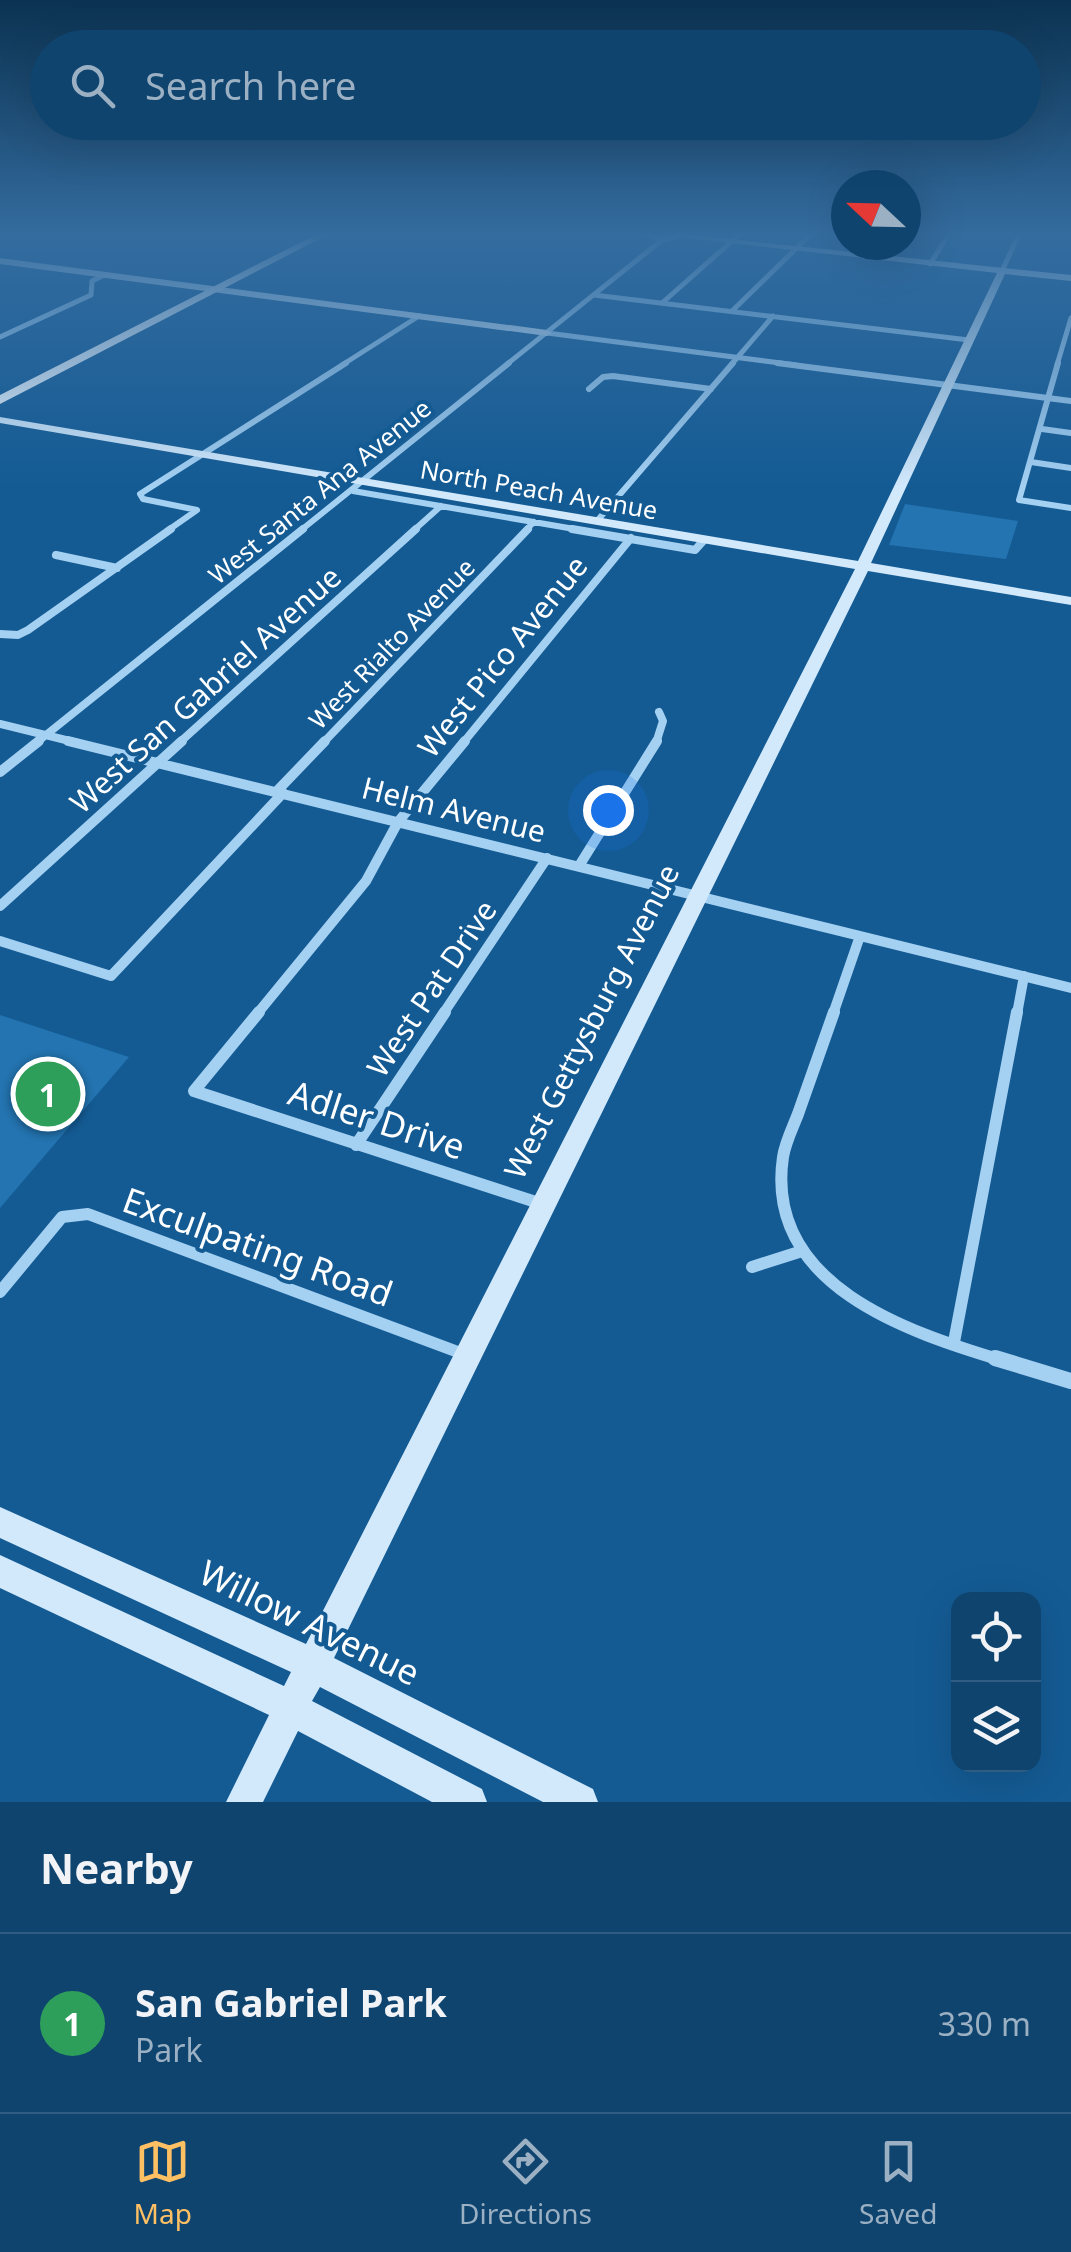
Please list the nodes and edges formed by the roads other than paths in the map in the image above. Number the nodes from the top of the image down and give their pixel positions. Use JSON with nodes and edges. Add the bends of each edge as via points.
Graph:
{"nodes":[{"id":1,"x":40,"y":318,"type":"edge"},
{"id":2,"x":142,"y":318,"type":"edge"},
{"id":3,"x":160,"y":318,"type":"edge"},
{"id":4,"x":416,"y":318,"type":"edge"},
{"id":5,"x":435,"y":318,"type":"edge"},
{"id":6,"x":565,"y":318,"type":"edge"},
{"id":7,"x":771,"y":318,"type":"edge"},
{"id":8,"x":790,"y":318,"type":"edge"},
{"id":9,"x":979,"y":318,"type":"edge"},
{"id":10,"x":1071,"y":318,"type":"edge"},
{"id":11,"x":547,"y":333,"type":"junction"},
{"id":12,"x":0,"y":336,"type":"edge"},
{"id":13,"x":968,"y":340,"type":"junction"},
{"id":14,"x":92,"y":344,"type":"junction"},
{"id":15,"x":738,"y":358,"type":"junction"},
{"id":16,"x":62,"y":368,"type":"junction"},
{"id":17,"x":947,"y":385,"type":"junction"},
{"id":18,"x":0,"y":389,"type":"edge"},
{"id":19,"x":588,"y":389,"type":"dead end"},
{"id":20,"x":711,"y":389,"type":"junction"},
{"id":21,"x":1047,"y":398,"type":"junction"},
{"id":22,"x":0,"y":400,"type":"edge"},
{"id":23,"x":1071,"y":401,"type":"edge"},
{"id":24,"x":0,"y":420,"type":"edge"},
{"id":25,"x":1042,"y":429,"type":"junction"},
{"id":26,"x":1071,"y":433,"type":"edge"},
{"id":27,"x":201,"y":454,"type":"junction"},
{"id":28,"x":1031,"y":462,"type":"junction"},
{"id":29,"x":1071,"y":468,"type":"edge"},
{"id":30,"x":358,"y":486,"type":"junction"},
{"id":31,"x":440,"y":506,"type":"junction"},
{"id":32,"x":1071,"y":508,"type":"edge"},
{"id":33,"x":596,"y":521,"type":"junction"},
{"id":34,"x":534,"y":522,"type":"junction"},
{"id":35,"x":630,"y":538,"type":"junction"},
{"id":36,"x":704,"y":540,"type":"junction"},
{"id":37,"x":56,"y":555,"type":"dead end"},
{"id":38,"x":863,"y":566,"type":"junction"},
{"id":39,"x":117,"y":568,"type":"junction"},
{"id":40,"x":1071,"y":601,"type":"edge"},
{"id":41,"x":0,"y":634,"type":"edge"},
{"id":42,"x":658,"y":712,"type":"dead end"},
{"id":43,"x":0,"y":724,"type":"edge"},
{"id":44,"x":46,"y":735,"type":"junction"},
{"id":45,"x":158,"y":762,"type":"junction"},
{"id":46,"x":0,"y":772,"type":"edge"},
{"id":47,"x":280,"y":792,"type":"junction"},
{"id":48,"x":398,"y":822,"type":"junction"},
{"id":49,"x":547,"y":858,"type":"junction"},
{"id":50,"x":578,"y":866,"type":"junction"},
{"id":51,"x":696,"y":895,"type":"junction"},
{"id":52,"x":0,"y":906,"type":"edge"},
{"id":53,"x":860,"y":936,"type":"junction"},
{"id":54,"x":0,"y":941,"type":"edge"},
{"id":55,"x":1024,"y":976,"type":"junction"},
{"id":56,"x":1071,"y":988,"type":"edge"},
{"id":57,"x":194,"y":1091,"type":"joint"},
{"id":58,"x":356,"y":1145,"type":"junction"},
{"id":59,"x":542,"y":1204,"type":"junction"},
{"id":60,"x":799,"y":1252,"type":"junction"},
{"id":61,"x":752,"y":1267,"type":"dead end"},
{"id":62,"x":0,"y":1292,"type":"edge"},
{"id":63,"x":954,"y":1342,"type":"junction"},
{"id":64,"x":466,"y":1355,"type":"junction"},
{"id":65,"x":1071,"y":1381,"type":"edge"},
{"id":66,"x":6,"y":1528,"type":"edge"},
{"id":67,"x":0,"y":1572,"type":"edge"},
{"id":68,"x":313,"y":1664,"type":"junction"},
{"id":69,"x":291,"y":1708,"type":"junction"},
{"id":70,"x":244,"y":1802,"type":"edge"},
{"id":71,"x":470,"y":1802,"type":"edge"},
{"id":72,"x":580,"y":1802,"type":"edge"}],
"edges":[{"from":1,"to":12,"type":"street"},
{"from":2,"to":14,"type":"main road"},
{"from":3,"to":16,"type":"main road"},
{"from":4,"to":27,"type":"street"},
{"from":5,"to":11,"type":"street"},
{"from":6,"to":11,"type":"street","name":"West Santa Ana Avenue"},
{"from":7,"to":15,"type":"street"},
{"from":8,"to":13,"type":"street"},
{"from":9,"to":13,"type":"street","name":"West Gettysburg Avenue"},
{"from":10,"to":21,"type":"street"},
{"from":11,"to":15,"type":"street"},
{"from":11,"to":30,"type":"street","name":"West Santa Ana Avenue"},
{"from":13,"to":17,"type":"street","name":"West Gettysburg Avenue"},
{"from":14,"to":16,"type":"main road"},
{"from":14,"to":18,"type":"main road"},
{"from":15,"to":17,"type":"street"},
{"from":15,"to":20,"type":"street"},
{"from":16,"to":22,"type":"main road"},
{"from":17,"to":21,"type":"street"},
{"from":17,"to":38,"type":"street","name":"West Gettysburg Avenue"},
{"from":19,"to":20,"type":"street","via":[[613,376]]},
{"from":20,"to":33,"type":"street"},
{"from":21,"to":23,"type":"street"},
{"from":21,"to":25,"type":"street"},
{"from":24,"to":27,"type":"street","name":"North Peach Avenue"},
{"from":25,"to":26,"type":"street"},
{"from":25,"to":28,"type":"street"},
{"from":27,"to":30,"type":"street","name":"North Peach Avenue"},
{"from":27,"to":39,"type":"street","via":[[139,497],[197,510]]},
{"from":28,"to":29,"type":"street"},
{"from":28,"to":32,"type":"street","via":[[1019,500]]},
{"from":30,"to":31,"type":"street"},
{"from":30,"to":33,"type":"street","name":"North Peach Avenue"},
{"from":30,"to":44,"type":"street","name":"West Santa Ana Avenue"},
{"from":31,"to":34,"type":"street"},
{"from":31,"to":45,"type":"street","name":"West San Gabriel Avenue"},
{"from":33,"to":36,"type":"street","name":"North Peach Avenue"},
{"from":34,"to":35,"type":"street"},
{"from":34,"to":47,"type":"street","name":"West Rialto Avenue"},
{"from":35,"to":36,"type":"street","via":[[696,550]]},
{"from":35,"to":48,"type":"street","name":"West Pico Avenue"},
{"from":36,"to":38,"type":"street","name":"North Peach Avenue"},
{"from":37,"to":39,"type":"street"},
{"from":38,"to":40,"type":"street","name":"North Peach Avenue"},
{"from":38,"to":51,"type":"street","name":"West Gettysburg Avenue"},
{"from":39,"to":41,"type":"street","via":[[28,630]]},
{"from":42,"to":50,"type":"street","via":[[661,735]]},
{"from":43,"to":44,"type":"street","name":"Helm Avenue"},
{"from":44,"to":45,"type":"street","name":"Helm Avenue"},
{"from":44,"to":46,"type":"street","name":"West Santa Ana Avenue"},
{"from":45,"to":47,"type":"street","name":"Helm Avenue"},
{"from":45,"to":52,"type":"street","name":"West San Gabriel Avenue"},
{"from":47,"to":48,"type":"street","name":"Helm Avenue"},
{"from":47,"to":54,"type":"street","name":"West Rialto Avenue","via":[[112,976]]},
{"from":48,"to":49,"type":"street","name":"Helm Avenue"},
{"from":48,"to":57,"type":"street","name":"West Pico Avenue","via":[[366,881]]},
{"from":49,"to":50,"type":"street","name":"Helm Avenue"},
{"from":49,"to":58,"type":"street","name":"West Pat Drive"},
{"from":50,"to":51,"type":"street","name":"Helm Avenue"},
{"from":51,"to":53,"type":"street","name":"Helm Avenue"},
{"from":51,"to":59,"type":"street","name":"West Gettysburg Avenue"},
{"from":53,"to":55,"type":"street","name":"Helm Avenue"},
{"from":53,"to":60,"type":"street","via":[[783,1157],[778,1189]]},
{"from":55,"to":56,"type":"street","name":"Helm Avenue"},
{"from":55,"to":63,"type":"street"},
{"from":57,"to":58,"type":"street","name":"Adler Drive"},
{"from":58,"to":59,"type":"street","name":"Adler Drive"},
{"from":59,"to":64,"type":"street","name":"West Gettysburg Avenue"},
{"from":60,"to":61,"type":"street"},
{"from":60,"to":63,"type":"street","via":[[822,1278],[876,1314]]},
{"from":62,"to":64,"type":"street","name":"Exculpating Road","via":[[62,1218],[88,1214]]},
{"from":63,"to":65,"type":"street"},
{"from":64,"to":68,"type":"street","name":"West Gettysburg Avenue"},
{"from":66,"to":68,"type":"street","name":"Willow Avenue"},
{"from":67,"to":69,"type":"street"},
{"from":68,"to":69,"type":"street","name":"West Gettysburg Avenue"},
{"from":68,"to":72,"type":"street","name":"Willow Avenue"},
{"from":69,"to":70,"type":"street","name":"West Gettysburg Avenue"},
{"from":69,"to":71,"type":"street"}]}
